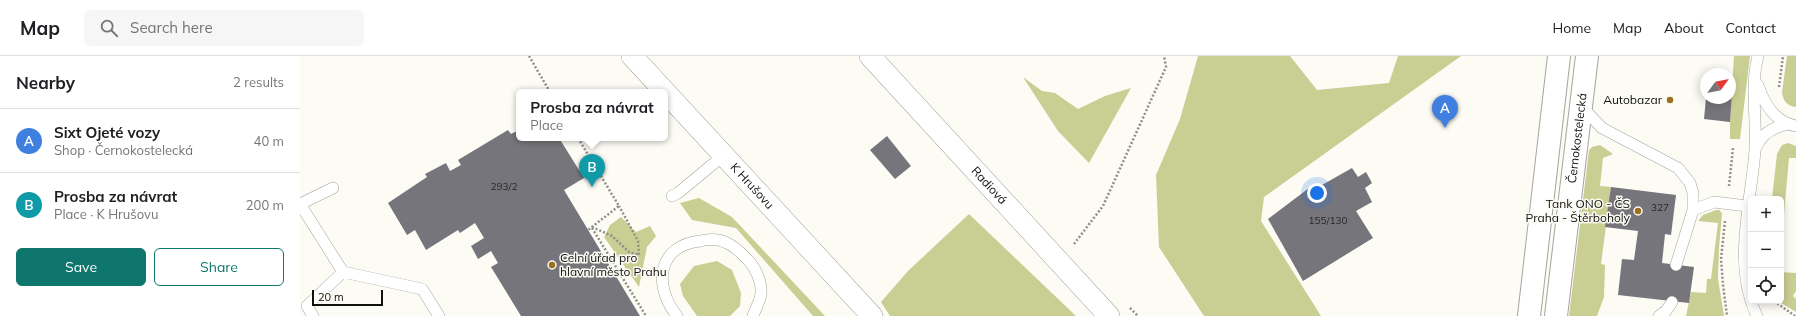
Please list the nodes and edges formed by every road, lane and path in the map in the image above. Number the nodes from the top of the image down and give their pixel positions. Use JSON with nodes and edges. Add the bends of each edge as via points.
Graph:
{"nodes":[{"id":1,"x":529,"y":56,"type":"edge"},
{"id":2,"x":632,"y":56,"type":"edge"},
{"id":3,"x":870,"y":56,"type":"edge"},
{"id":4,"x":1164,"y":56,"type":"edge"},
{"id":5,"x":1559,"y":56,"type":"edge"},
{"id":6,"x":1587,"y":56,"type":"edge"},
{"id":7,"x":1758,"y":56,"type":"edge"},
{"id":8,"x":1783,"y":56,"type":"edge"},
{"id":9,"x":1755,"y":77,"type":"junction"},
{"id":10,"x":548,"y":89,"type":"edge"},
{"id":11,"x":663,"y":89,"type":"edge"},
{"id":12,"x":1779,"y":93,"type":"dead end"},
{"id":13,"x":668,"y":95,"type":"edge"},
{"id":14,"x":1581,"y":105,"type":"junction"},
{"id":15,"x":1792,"y":125,"type":"edge"},
{"id":16,"x":580,"y":141,"type":"edge"},
{"id":17,"x":1734,"y":148,"type":"dead end"},
{"id":18,"x":1755,"y":151,"type":"junction"},
{"id":19,"x":724,"y":155,"type":"junction"},
{"id":20,"x":333,"y":188,"type":"dead end"},
{"id":21,"x":1729,"y":190,"type":"dead end"},
{"id":22,"x":672,"y":196,"type":"dead end"},
{"id":23,"x":300,"y":204,"type":"edge"},
{"id":24,"x":619,"y":206,"type":"junction"},
{"id":25,"x":1747,"y":206,"type":"junction"},
{"id":26,"x":1693,"y":210,"type":"junction"},
{"id":27,"x":1726,"y":216,"type":"dead end"},
{"id":28,"x":592,"y":227,"type":"junction"},
{"id":29,"x":588,"y":230,"type":"dead end"},
{"id":30,"x":1060,"y":264,"type":"junction"},
{"id":31,"x":1676,"y":266,"type":"dead end"},
{"id":32,"x":343,"y":272,"type":"junction"},
{"id":33,"x":1672,"y":302,"type":"dead end"},
{"id":34,"x":1778,"y":304,"type":"edge"},
{"id":35,"x":313,"y":316,"type":"edge"},
{"id":36,"x":438,"y":316,"type":"edge"},
{"id":37,"x":646,"y":316,"type":"edge"},
{"id":38,"x":677,"y":316,"type":"edge"},
{"id":39,"x":753,"y":316,"type":"edge"},
{"id":40,"x":872,"y":316,"type":"edge"},
{"id":41,"x":1109,"y":316,"type":"edge"},
{"id":42,"x":1528,"y":316,"type":"edge"},
{"id":43,"x":1556,"y":316,"type":"edge"},
{"id":44,"x":1659,"y":316,"type":"edge"},
{"id":45,"x":1727,"y":316,"type":"edge"},
{"id":46,"x":1757,"y":316,"type":"edge"},
{"id":47,"x":1795,"y":316,"type":"edge"}],
"edges":[{"from":1,"to":10,"type":"path"},
{"from":2,"to":11,"type":"street","name":"K Hrušovu"},
{"from":3,"to":30,"type":"street","name":"Radiová"},
{"from":4,"to":30,"type":"path","via":[[1166,67],[1102,206]]},
{"from":5,"to":42,"type":"main road"},
{"from":6,"to":14,"type":"main road","name":"Černokostelecká"},
{"from":7,"to":9,"type":"lane"},
{"from":8,"to":12,"type":"path"},
{"from":9,"to":15,"type":"lane","via":[[1764,102],[1776,116]]},
{"from":9,"to":18,"type":"lane"},
{"from":13,"to":19,"type":"street","name":"K Hrušovu"},
{"from":14,"to":26,"type":"lane","via":[[1602,128],[1678,168],[1690,183]]},
{"from":14,"to":43,"type":"main road","name":"Černokostelecká"},
{"from":15,"to":18,"type":"lane","via":[[1776,128],[1765,135],[1757,143]]},
{"from":16,"to":24,"type":"path"},
{"from":17,"to":21,"type":"path"},
{"from":18,"to":25,"type":"lane"},
{"from":19,"to":22,"type":"lane"},
{"from":19,"to":40,"type":"street","name":"K Hrušovu"},
{"from":20,"to":23,"type":"lane"},
{"from":23,"to":32,"type":"lane"},
{"from":24,"to":28,"type":"path"},
{"from":24,"to":28,"type":"path","via":[[638,241],[640,255],[629,252],[612,236]]},
{"from":25,"to":26,"type":"lane","via":[[1714,202]]},
{"from":25,"to":46,"type":"lane","via":[[1745,273],[1748,292]]},
{"from":26,"to":31,"type":"lane"},
{"from":27,"to":45,"type":"path","via":[[1721,259]]},
{"from":28,"to":29,"type":"path"},
{"from":28,"to":37,"type":"path"},
{"from":30,"to":41,"type":"street","name":"Radiová"},
{"from":32,"to":35,"type":"lane","via":[[307,306]]},
{"from":32,"to":36,"type":"lane","via":[[422,289]]},
{"from":33,"to":44,"type":"lane"},
{"from":34,"to":47,"type":"path"},
{"from":38,"to":39,"type":"lane","via":[[669,306],[662,270],[670,254],[686,242],[710,239],[725,242],[738,249],[755,267],[761,293]]}]}
